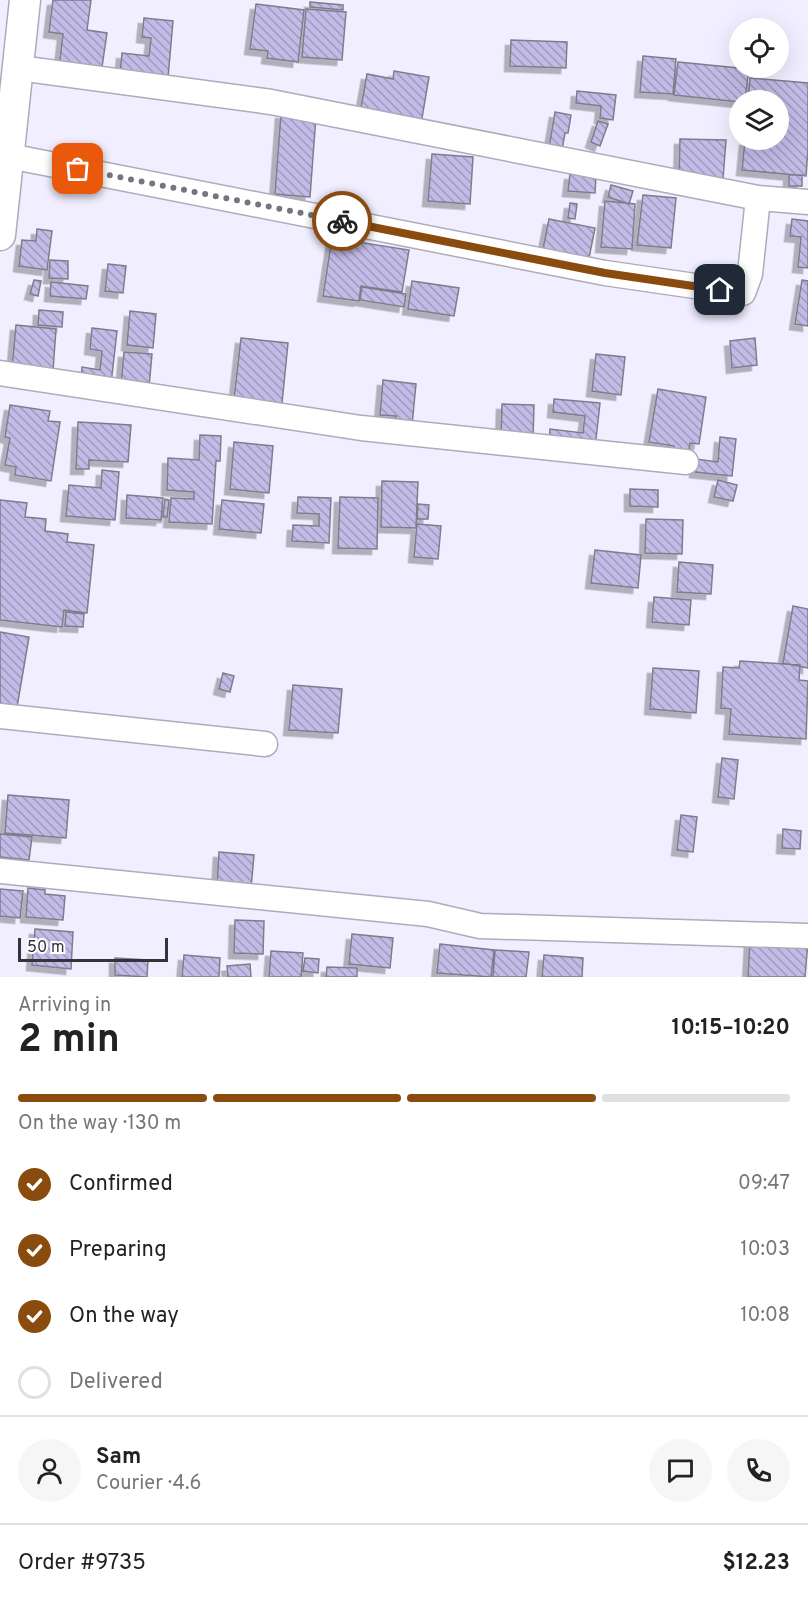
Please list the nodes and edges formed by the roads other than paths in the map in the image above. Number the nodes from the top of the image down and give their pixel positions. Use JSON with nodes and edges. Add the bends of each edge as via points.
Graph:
{"nodes":[{"id":1,"x":25,"y":0,"type":"edge"},
{"id":2,"x":19,"y":68,"type":"junction"},
{"id":3,"x":9,"y":156,"type":"junction"},
{"id":4,"x":3,"y":186,"type":"edge"},
{"id":5,"x":758,"y":198,"type":"junction"},
{"id":6,"x":808,"y":202,"type":"edge"},
{"id":7,"x":0,"y":235,"type":"edge"},
{"id":8,"x":0,"y":373,"type":"edge"},
{"id":9,"x":686,"y":462,"type":"dead end"},
{"id":10,"x":0,"y":716,"type":"edge"},
{"id":11,"x":265,"y":744,"type":"dead end"},
{"id":12,"x":0,"y":870,"type":"edge"},
{"id":13,"x":808,"y":936,"type":"edge"}],
"edges":[{"from":1,"to":2,"type":"street"},
{"from":2,"to":3,"type":"street"},
{"from":2,"to":5,"type":"street","via":[[271,102]]},
{"from":3,"to":4,"type":"street"},
{"from":3,"to":5,"type":"street","via":[[605,273],[743,293],[750,274]]},
{"from":4,"to":7,"type":"street"},
{"from":5,"to":6,"type":"street"},
{"from":8,"to":9,"type":"street","via":[[361,428]]},
{"from":10,"to":11,"type":"street"},
{"from":12,"to":13,"type":"street","via":[[428,914],[480,926]]}]}
